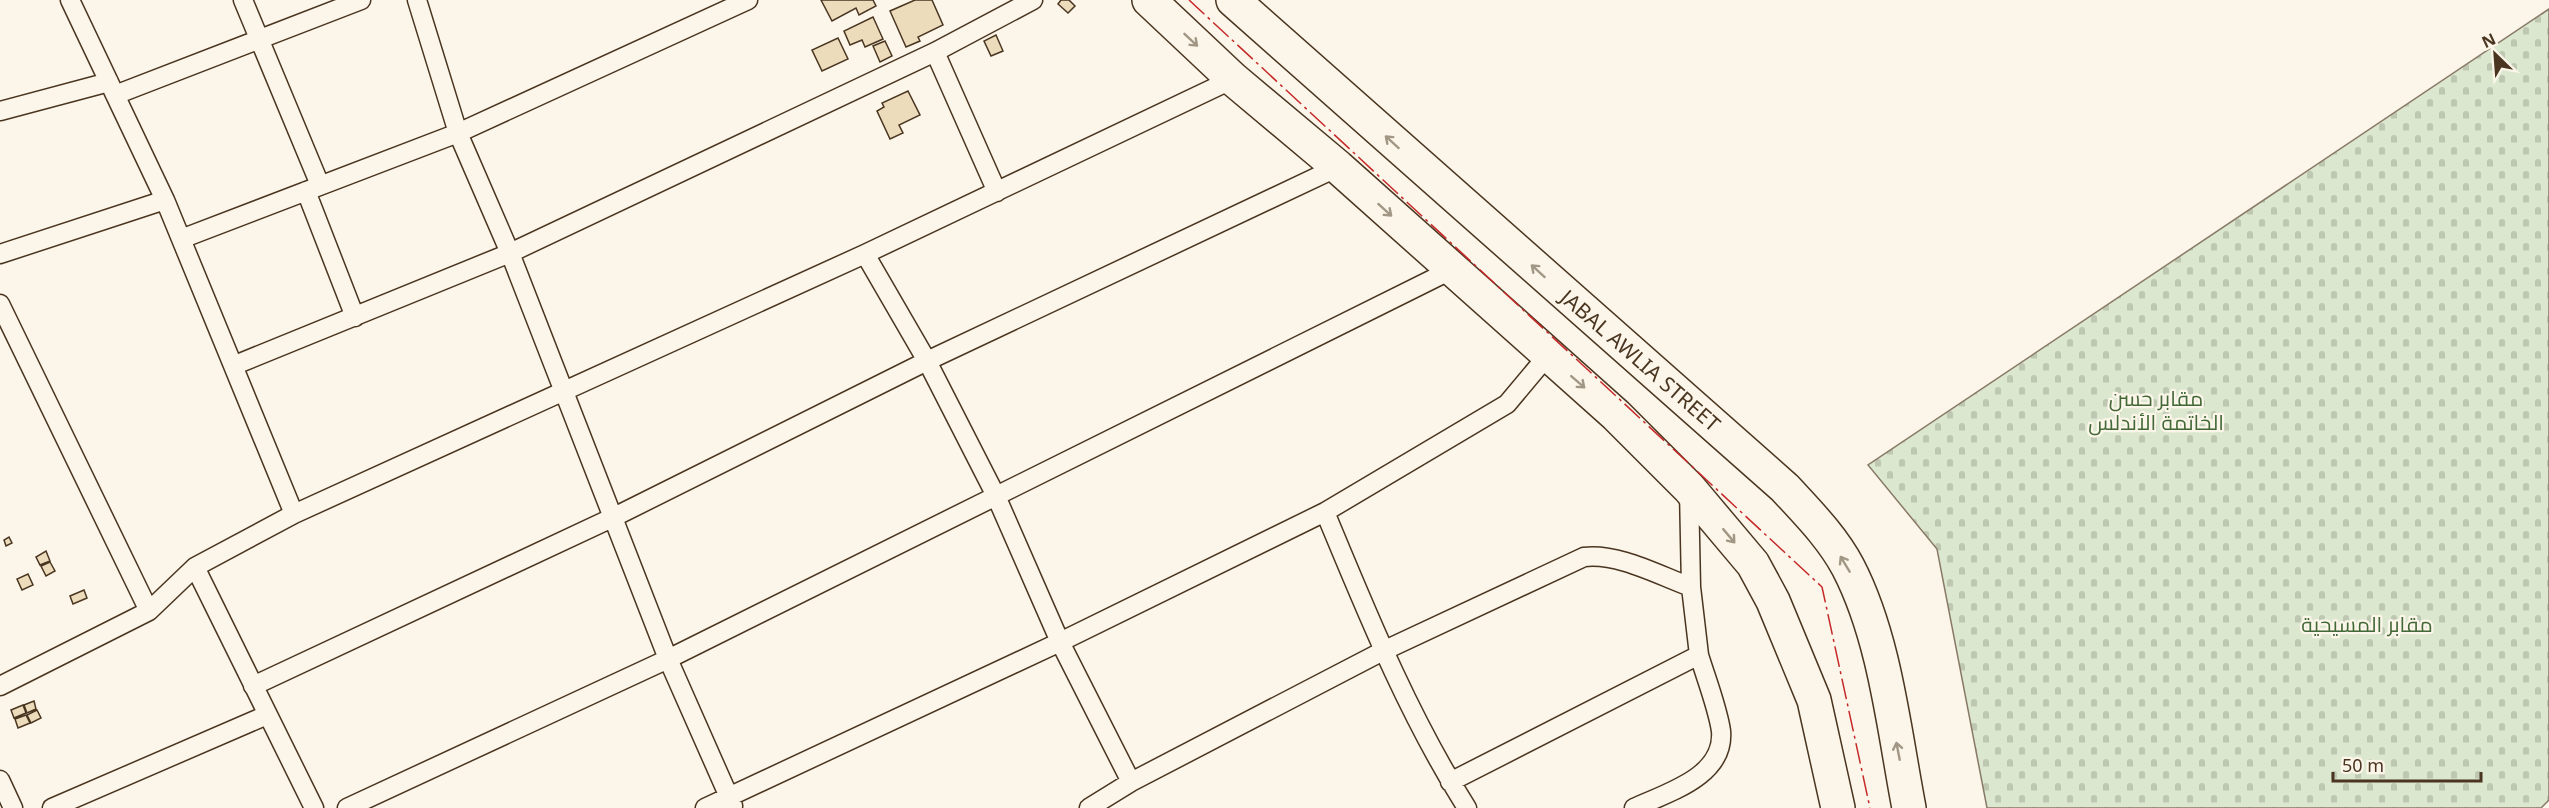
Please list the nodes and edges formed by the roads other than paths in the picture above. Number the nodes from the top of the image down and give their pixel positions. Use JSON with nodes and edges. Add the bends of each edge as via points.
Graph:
{"nodes":[{"id":1,"x":70,"y":0,"type":"edge"},
{"id":2,"x":243,"y":0,"type":"edge"},
{"id":3,"x":361,"y":0,"type":"edge"},
{"id":4,"x":417,"y":0,"type":"edge"},
{"id":5,"x":748,"y":0,"type":"edge"},
{"id":6,"x":1033,"y":0,"type":"edge"},
{"id":7,"x":1149,"y":0,"type":"edge"},
{"id":8,"x":1233,"y":0,"type":"edge"},
{"id":9,"x":259,"y":41,"type":"junction"},
{"id":10,"x":935,"y":52,"type":"junction"},
{"id":11,"x":1233,"y":79,"type":"junction"},
{"id":12,"x":112,"y":89,"type":"junction"},
{"id":13,"x":0,"y":111,"type":"edge"},
{"id":14,"x":458,"y":133,"type":"junction"},
{"id":15,"x":1338,"y":167,"type":"junction"},
{"id":16,"x":313,"y":188,"type":"junction"},
{"id":17,"x":997,"y":192,"type":"junction"},
{"id":18,"x":165,"y":200,"type":"junction"},
{"id":19,"x":181,"y":239,"type":"junction"},
{"id":20,"x":510,"y":253,"type":"junction"},
{"id":21,"x":0,"y":254,"type":"edge"},
{"id":22,"x":865,"y":255,"type":"junction"},
{"id":23,"x":1450,"y":270,"type":"junction"},
{"id":24,"x":0,"y":304,"type":"edge"},
{"id":25,"x":355,"y":317,"type":"junction"},
{"id":26,"x":1548,"y":355,"type":"junction"},
{"id":27,"x":927,"y":361,"type":"junction"},
{"id":28,"x":235,"y":365,"type":"junction"},
{"id":29,"x":564,"y":390,"type":"junction"},
{"id":30,"x":1689,"y":488,"type":"junction"},
{"id":31,"x":996,"y":496,"type":"junction"},
{"id":32,"x":1325,"y":512,"type":"junction"},
{"id":33,"x":294,"y":514,"type":"junction"},
{"id":34,"x":615,"y":517,"type":"junction"},
{"id":35,"x":195,"y":567,"type":"junction"},
{"id":36,"x":1691,"y":587,"type":"junction"},
{"id":37,"x":149,"y":610,"type":"junction"},
{"id":38,"x":1060,"y":642,"type":"junction"},
{"id":39,"x":1383,"y":651,"type":"junction"},
{"id":40,"x":1700,"y":655,"type":"junction"},
{"id":41,"x":668,"y":659,"type":"junction"},
{"id":42,"x":0,"y":686,"type":"edge"},
{"id":43,"x":253,"y":686,"type":"junction"},
{"id":44,"x":267,"y":715,"type":"junction"},
{"id":45,"x":0,"y":780,"type":"edge"},
{"id":46,"x":1131,"y":782,"type":"junction"},
{"id":47,"x":1450,"y":782,"type":"junction"},
{"id":48,"x":731,"y":802,"type":"edge"},
{"id":49,"x":13,"y":808,"type":"edge"},
{"id":50,"x":52,"y":808,"type":"edge"},
{"id":51,"x":314,"y":808,"type":"edge"},
{"id":52,"x":347,"y":808,"type":"edge"},
{"id":53,"x":705,"y":808,"type":"edge"},
{"id":54,"x":1089,"y":808,"type":"edge"},
{"id":55,"x":1467,"y":808,"type":"edge"},
{"id":56,"x":1634,"y":808,"type":"edge"},
{"id":57,"x":1838,"y":808,"type":"edge"},
{"id":58,"x":1910,"y":808,"type":"edge"}],
"edges":[{"from":1,"to":12,"type":"street"},
{"from":2,"to":9,"type":"street"},
{"from":3,"to":9,"type":"street"},
{"from":4,"to":14,"type":"street"},
{"from":5,"to":14,"type":"street"},
{"from":6,"to":10,"type":"street"},
{"from":7,"to":11,"type":"highway","one_way":true},
{"from":58,"to":8,"type":"highway","name":"JABAL AWLIA STREET","one_way":true,"via":[[1867,611],[1848,567],[1819,524],[1785,488]]},
{"from":9,"to":12,"type":"street"},
{"from":9,"to":16,"type":"street"},
{"from":10,"to":17,"type":"street"},
{"from":10,"to":20,"type":"street"},
{"from":11,"to":15,"type":"highway"},
{"from":11,"to":17,"type":"street"},
{"from":12,"to":13,"type":"street"},
{"from":12,"to":18,"type":"street"},
{"from":14,"to":16,"type":"street"},
{"from":14,"to":20,"type":"street"},
{"from":15,"to":23,"type":"highway","one_way":true},
{"from":15,"to":27,"type":"street"},
{"from":16,"to":19,"type":"street"},
{"from":16,"to":25,"type":"street"},
{"from":17,"to":22,"type":"street"},
{"from":18,"to":19,"type":"street"},
{"from":18,"to":21,"type":"street"},
{"from":19,"to":28,"type":"street"},
{"from":20,"to":25,"type":"street"},
{"from":20,"to":29,"type":"street"},
{"from":22,"to":27,"type":"street"},
{"from":22,"to":29,"type":"street"},
{"from":23,"to":26,"type":"highway"},
{"from":23,"to":31,"type":"street"},
{"from":24,"to":37,"type":"street"},
{"from":25,"to":28,"type":"street"},
{"from":26,"to":30,"type":"highway","one_way":true},
{"from":26,"to":32,"type":"street","via":[[1508,404]]},
{"from":27,"to":31,"type":"street"},
{"from":27,"to":34,"type":"street"},
{"from":28,"to":33,"type":"street"},
{"from":29,"to":33,"type":"street"},
{"from":29,"to":34,"type":"street"},
{"from":30,"to":36,"type":"street"},
{"from":30,"to":57,"type":"highway","one_way":true,"via":[[1753,564],[1773,601],[1814,700]]},
{"from":31,"to":38,"type":"street"},
{"from":31,"to":41,"type":"street"},
{"from":32,"to":38,"type":"street"},
{"from":32,"to":39,"type":"street"},
{"from":33,"to":35,"type":"street"},
{"from":34,"to":41,"type":"street"},
{"from":34,"to":43,"type":"street"},
{"from":35,"to":37,"type":"street"},
{"from":35,"to":43,"type":"street"},
{"from":36,"to":39,"type":"street","via":[[1600,555],[1584,557]]},
{"from":36,"to":40,"type":"street"},
{"from":37,"to":42,"type":"street"},
{"from":38,"to":46,"type":"street"},
{"from":38,"to":48,"type":"street"},
{"from":39,"to":46,"type":"street"},
{"from":39,"to":47,"type":"street"},
{"from":40,"to":47,"type":"street"},
{"from":40,"to":56,"type":"street","via":[[1721,732],[1718,751],[1691,782]]},
{"from":41,"to":48,"type":"street"},
{"from":41,"to":52,"type":"street"},
{"from":43,"to":44,"type":"street"},
{"from":44,"to":50,"type":"street"},
{"from":44,"to":51,"type":"street"},
{"from":45,"to":49,"type":"street"},
{"from":46,"to":54,"type":"street"},
{"from":47,"to":55,"type":"street"},
{"from":48,"to":53,"type":"street"}]}
